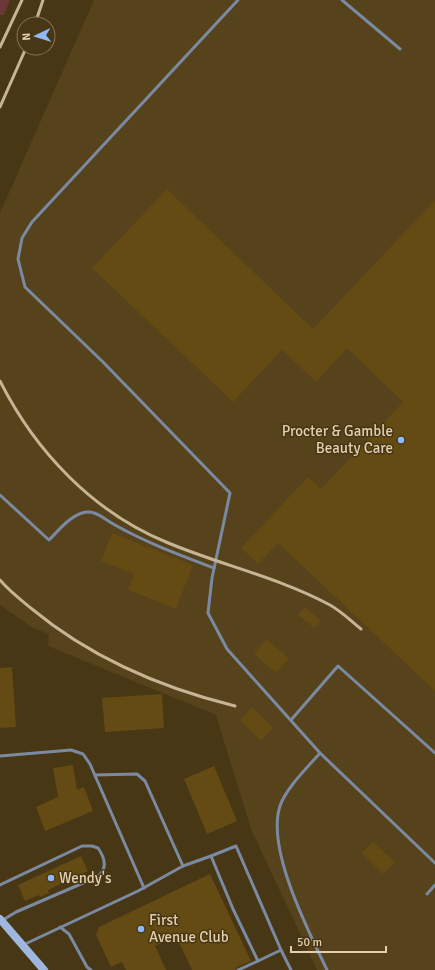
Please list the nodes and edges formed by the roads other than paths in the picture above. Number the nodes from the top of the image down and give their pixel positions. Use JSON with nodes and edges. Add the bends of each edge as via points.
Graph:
{"nodes":[{"id":1,"x":238,"y":0,"type":"edge"},
{"id":2,"x":342,"y":0,"type":"edge"},
{"id":3,"x":400,"y":49,"type":"dead end"},
{"id":4,"x":0,"y":495,"type":"edge"},
{"id":5,"x":214,"y":568,"type":"junction"},
{"id":6,"x":291,"y":720,"type":"junction"},
{"id":7,"x":320,"y":753,"type":"junction"},
{"id":8,"x":435,"y":753,"type":"edge"},
{"id":9,"x":0,"y":756,"type":"edge"},
{"id":10,"x":95,"y":775,"type":"junction"},
{"id":11,"x":211,"y":856,"type":"junction"},
{"id":12,"x":435,"y":863,"type":"edge"},
{"id":13,"x":183,"y":866,"type":"junction"},
{"id":14,"x":0,"y":885,"type":"edge"},
{"id":15,"x":435,"y":885,"type":"edge"},
{"id":16,"x":144,"y":888,"type":"junction"},
{"id":17,"x":427,"y":894,"type":"dead end"},
{"id":18,"x":1,"y":920,"type":"edge"},
{"id":19,"x":60,"y":927,"type":"junction"},
{"id":20,"x":23,"y":945,"type":"junction"},
{"id":21,"x":281,"y":950,"type":"junction"},
{"id":22,"x":258,"y":961,"type":"junction"},
{"id":23,"x":44,"y":970,"type":"edge"},
{"id":24,"x":91,"y":970,"type":"edge"},
{"id":25,"x":238,"y":970,"type":"edge"},
{"id":26,"x":291,"y":970,"type":"edge"},
{"id":27,"x":327,"y":970,"type":"edge"}],
"edges":[{"from":1,"to":5,"type":"lane","via":[[32,222],[22,238],[18,259],[25,287],[103,362],[230,493]]},
{"from":2,"to":3,"type":"lane"},
{"from":4,"to":5,"type":"lane","via":[[49,540],[73,518],[82,513],[93,512],[161,548]]},
{"from":5,"to":6,"type":"lane","via":[[208,613],[227,648]]},
{"from":6,"to":7,"type":"lane"},
{"from":6,"to":8,"type":"lane","via":[[338,666]]},
{"from":7,"to":12,"type":"lane"},
{"from":7,"to":27,"type":"lane","via":[[283,800],[277,833],[288,883]]},
{"from":9,"to":10,"type":"lane","via":[[71,750],[83,754]]},
{"from":10,"to":13,"type":"lane","via":[[137,774],[145,781]]},
{"from":10,"to":16,"type":"lane"},
{"from":11,"to":13,"type":"lane"},
{"from":11,"to":21,"type":"lane","via":[[236,846]]},
{"from":11,"to":22,"type":"lane"},
{"from":13,"to":16,"type":"lane"},
{"from":14,"to":18,"type":"lane","via":[[82,846],[98,848],[105,864],[103,872],[97,877]]},
{"from":15,"to":17,"type":"lane"},
{"from":16,"to":19,"type":"lane"},
{"from":18,"to":20,"type":"main road"},
{"from":19,"to":20,"type":"lane"},
{"from":19,"to":24,"type":"lane","via":[[69,934]]},
{"from":20,"to":23,"type":"main road"},
{"from":21,"to":22,"type":"lane"},
{"from":21,"to":26,"type":"lane"},
{"from":22,"to":25,"type":"lane"}]}
